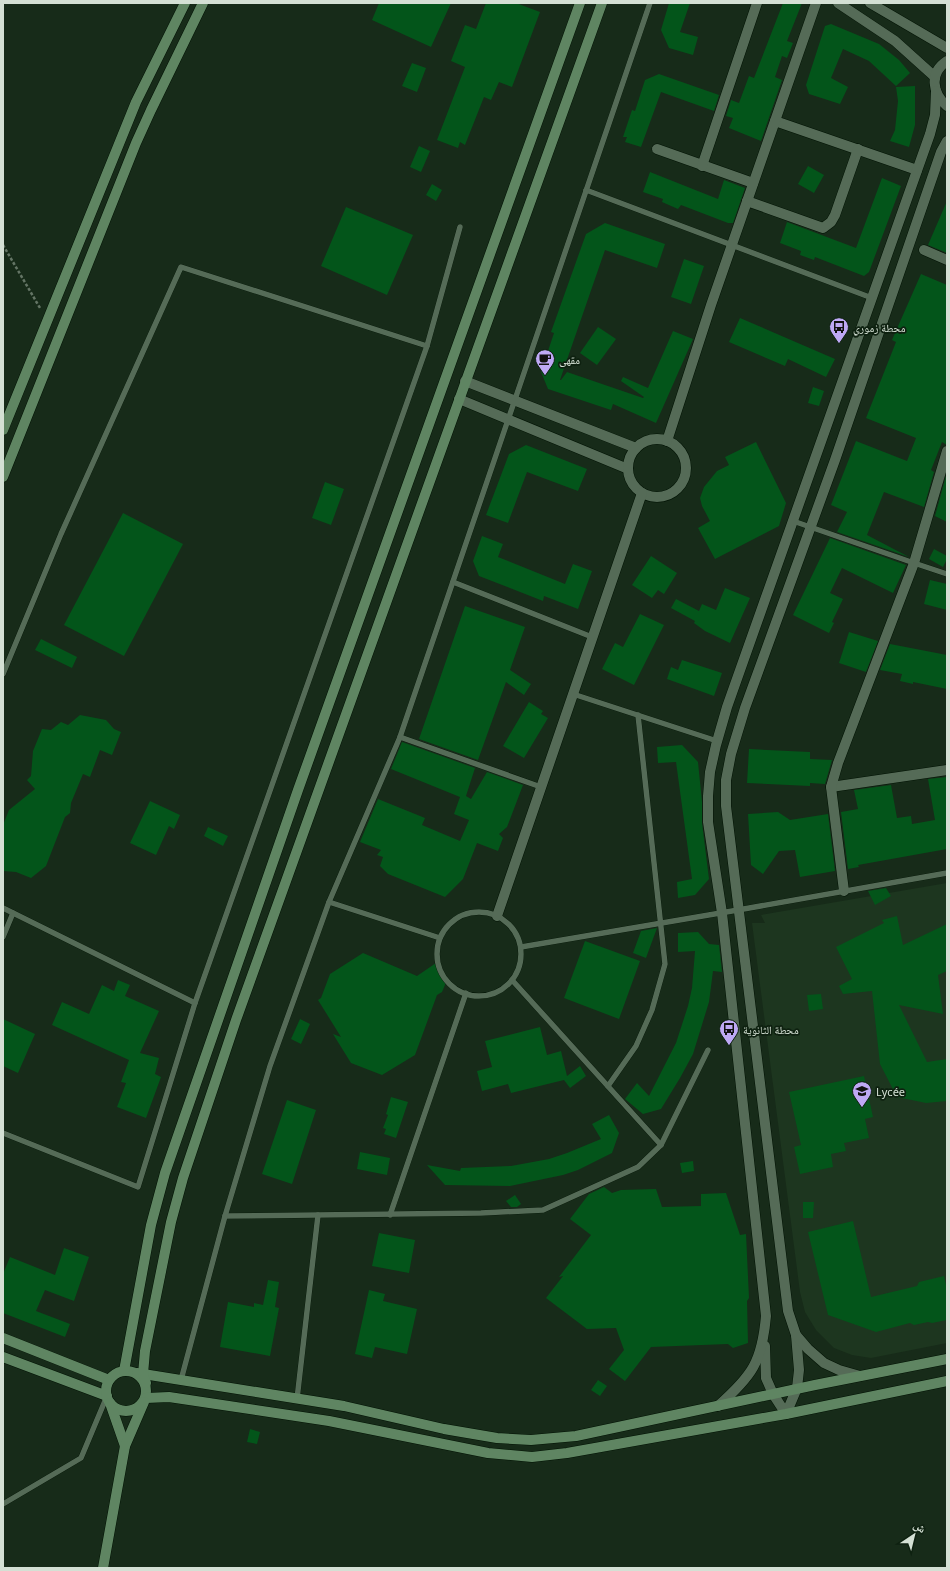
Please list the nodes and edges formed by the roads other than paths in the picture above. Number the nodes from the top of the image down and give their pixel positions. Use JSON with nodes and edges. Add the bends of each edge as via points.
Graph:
{"nodes":[{"id":1,"x":185,"y":3,"type":"edge"},
{"id":2,"x":204,"y":3,"type":"edge"},
{"id":3,"x":580,"y":3,"type":"edge"},
{"id":4,"x":602,"y":3,"type":"edge"},
{"id":5,"x":650,"y":3,"type":"edge"},
{"id":6,"x":757,"y":3,"type":"edge"},
{"id":7,"x":816,"y":3,"type":"edge"},
{"id":8,"x":838,"y":3,"type":"edge"},
{"id":9,"x":870,"y":3,"type":"edge"},
{"id":10,"x":947,"y":48,"type":"edge"},
{"id":11,"x":947,"y":61,"type":"edge"},
{"id":12,"x":935,"y":77,"type":"junction"},
{"id":13,"x":936,"y":91,"type":"junction"},
{"id":14,"x":947,"y":106,"type":"edge"},
{"id":15,"x":775,"y":120,"type":"junction"},
{"id":16,"x":947,"y":141,"type":"edge"},
{"id":17,"x":657,"y":149,"type":"dead end"},
{"id":18,"x":858,"y":149,"type":"junction"},
{"id":19,"x":702,"y":166,"type":"junction"},
{"id":20,"x":918,"y":170,"type":"junction"},
{"id":21,"x":753,"y":183,"type":"junction"},
{"id":22,"x":586,"y":190,"type":"junction"},
{"id":23,"x":747,"y":201,"type":"junction"},
{"id":24,"x":460,"y":227,"type":"dead end"},
{"id":25,"x":732,"y":245,"type":"junction"},
{"id":26,"x":924,"y":250,"type":"dead end"},
{"id":27,"x":947,"y":260,"type":"edge"},
{"id":28,"x":872,"y":298,"type":"junction"},
{"id":29,"x":427,"y":346,"type":"junction"},
{"id":30,"x":465,"y":381,"type":"junction"},
{"id":31,"x":459,"y":399,"type":"junction"},
{"id":32,"x":514,"y":400,"type":"junction"},
{"id":33,"x":508,"y":419,"type":"junction"},
{"id":34,"x":3,"y":430,"type":"edge"},
{"id":35,"x":667,"y":441,"type":"junction"},
{"id":36,"x":636,"y":448,"type":"junction"},
{"id":37,"x":947,"y":451,"type":"edge"},
{"id":38,"x":628,"y":469,"type":"junction"},
{"id":39,"x":944,"y":471,"type":"edge"},
{"id":40,"x":3,"y":477,"type":"edge"},
{"id":41,"x":642,"y":492,"type":"junction"},
{"id":42,"x":793,"y":521,"type":"junction"},
{"id":43,"x":811,"y":527,"type":"junction"},
{"id":44,"x":914,"y":563,"type":"junction"},
{"id":45,"x":947,"y":574,"type":"edge"},
{"id":46,"x":453,"y":582,"type":"junction"},
{"id":47,"x":592,"y":637,"type":"junction"},
{"id":48,"x":3,"y":674,"type":"edge"},
{"id":49,"x":573,"y":694,"type":"junction"},
{"id":50,"x":638,"y":716,"type":"junction"},
{"id":51,"x":400,"y":737,"type":"junction"},
{"id":52,"x":717,"y":741,"type":"junction"},
{"id":53,"x":947,"y":770,"type":"edge"},
{"id":54,"x":541,"y":787,"type":"junction"},
{"id":55,"x":831,"y":787,"type":"junction"},
{"id":56,"x":947,"y":873,"type":"edge"},
{"id":57,"x":844,"y":892,"type":"junction"},
{"id":58,"x":329,"y":902,"type":"junction"},
{"id":59,"x":3,"y":908,"type":"edge"},
{"id":60,"x":738,"y":910,"type":"junction"},
{"id":61,"x":13,"y":913,"type":"junction"},
{"id":62,"x":722,"y":913,"type":"junction"},
{"id":63,"x":497,"y":916,"type":"junction"},
{"id":64,"x":660,"y":924,"type":"junction"},
{"id":65,"x":3,"y":937,"type":"edge"},
{"id":66,"x":440,"y":938,"type":"junction"},
{"id":67,"x":521,"y":947,"type":"junction"},
{"id":68,"x":512,"y":980,"type":"junction"},
{"id":69,"x":466,"y":993,"type":"junction"},
{"id":70,"x":195,"y":1003,"type":"junction"},
{"id":71,"x":708,"y":1050,"type":"dead end"},
{"id":72,"x":608,"y":1086,"type":"junction"},
{"id":73,"x":3,"y":1133,"type":"edge"},
{"id":74,"x":661,"y":1145,"type":"junction"},
{"id":75,"x":318,"y":1215,"type":"junction"},
{"id":76,"x":390,"y":1215,"type":"junction"},
{"id":77,"x":225,"y":1216,"type":"junction"},
{"id":78,"x":796,"y":1335,"type":"junction"},
{"id":79,"x":765,"y":1336,"type":"junction"},
{"id":80,"x":3,"y":1338,"type":"edge"},
{"id":81,"x":3,"y":1357,"type":"edge"},
{"id":82,"x":947,"y":1359,"type":"edge"},
{"id":83,"x":124,"y":1370,"type":"junction"},
{"id":84,"x":860,"y":1376,"type":"junction"},
{"id":85,"x":142,"y":1377,"type":"junction"},
{"id":86,"x":109,"y":1380,"type":"junction"},
{"id":87,"x":181,"y":1380,"type":"junction"},
{"id":88,"x":947,"y":1381,"type":"edge"},
{"id":89,"x":797,"y":1388,"type":"junction"},
{"id":90,"x":772,"y":1394,"type":"junction"},
{"id":91,"x":297,"y":1399,"type":"junction"},
{"id":92,"x":108,"y":1400,"type":"junction"},
{"id":93,"x":145,"y":1400,"type":"junction"},
{"id":94,"x":718,"y":1406,"type":"junction"},
{"id":95,"x":786,"y":1414,"type":"junction"},
{"id":96,"x":125,"y":1446,"type":"junction"},
{"id":97,"x":3,"y":1504,"type":"edge"},
{"id":98,"x":103,"y":1568,"type":"edge"}],
"edges":[{"from":1,"to":34,"type":"main road","via":[[136,102]]},
{"from":2,"to":40,"type":"main road","via":[[136,143]]},
{"from":3,"to":83,"type":"main road","via":[[298,790],[165,1173],[151,1226]]},
{"from":4,"to":30,"type":"main road"},
{"from":5,"to":22,"type":"lane"},
{"from":6,"to":19,"type":"street"},
{"from":7,"to":15,"type":"street"},
{"from":8,"to":12,"type":"street","via":[[895,41]]},
{"from":9,"to":10,"type":"street"},
{"from":11,"to":12,"type":"street","via":[[938,69]]},
{"from":12,"to":13,"type":"street"},
{"from":13,"to":14,"type":"street","via":[[940,100]]},
{"from":13,"to":20,"type":"street","via":[[930,134]]},
{"from":15,"to":18,"type":"street"},
{"from":15,"to":21,"type":"street"},
{"from":16,"to":43,"type":"street","via":[[941,152]]},
{"from":17,"to":19,"type":"street"},
{"from":18,"to":20,"type":"street"},
{"from":18,"to":23,"type":"street","via":[[835,215],[823,228]]},
{"from":19,"to":21,"type":"street"},
{"from":20,"to":28,"type":"street"},
{"from":21,"to":23,"type":"street"},
{"from":22,"to":25,"type":"lane"},
{"from":22,"to":32,"type":"lane"},
{"from":23,"to":25,"type":"street"},
{"from":24,"to":29,"type":"lane"},
{"from":25,"to":28,"type":"lane"},
{"from":25,"to":35,"type":"street"},
{"from":26,"to":27,"type":"street"},
{"from":28,"to":42,"type":"street"},
{"from":29,"to":48,"type":"lane","via":[[181,267],[61,534]]},
{"from":29,"to":70,"type":"lane"},
{"from":30,"to":31,"type":"main road"},
{"from":30,"to":32,"type":"street"},
{"from":31,"to":33,"type":"street"},
{"from":31,"to":85,"type":"main road","via":[[236,1020],[183,1178],[171,1222]]},
{"from":32,"to":33,"type":"lane"},
{"from":32,"to":36,"type":"street"},
{"from":33,"to":38,"type":"street"},
{"from":33,"to":46,"type":"lane"},
{"from":35,"to":36,"type":"street","via":[[650,440]]},
{"from":35,"to":41,"type":"street","via":[[682,453],[686,472],[683,481],[677,489],[660,497]]},
{"from":36,"to":38,"type":"street","via":[[631,454]]},
{"from":37,"to":39,"type":"street"},
{"from":38,"to":41,"type":"street","via":[[634,486]]},
{"from":39,"to":44,"type":"street"},
{"from":41,"to":47,"type":"street"},
{"from":42,"to":43,"type":"lane"},
{"from":42,"to":52,"type":"street"},
{"from":43,"to":44,"type":"lane"},
{"from":43,"to":60,"type":"street","via":[[745,708],[726,780],[726,806]]},
{"from":44,"to":45,"type":"lane"},
{"from":44,"to":55,"type":"street"},
{"from":46,"to":47,"type":"lane"},
{"from":46,"to":51,"type":"lane"},
{"from":47,"to":49,"type":"street"},
{"from":49,"to":50,"type":"lane"},
{"from":49,"to":54,"type":"street"},
{"from":50,"to":52,"type":"lane"},
{"from":50,"to":64,"type":"lane"},
{"from":51,"to":54,"type":"lane"},
{"from":51,"to":58,"type":"lane"},
{"from":52,"to":62,"type":"street","via":[[710,772],[708,822]]},
{"from":53,"to":55,"type":"street"},
{"from":54,"to":63,"type":"street"},
{"from":55,"to":57,"type":"street"},
{"from":56,"to":57,"type":"lane"},
{"from":57,"to":60,"type":"lane"},
{"from":58,"to":66,"type":"lane"},
{"from":58,"to":77,"type":"lane","via":[[270,1066]]},
{"from":59,"to":61,"type":"lane"},
{"from":60,"to":62,"type":"lane"},
{"from":60,"to":78,"type":"street","via":[[788,1311]]},
{"from":61,"to":65,"type":"lane"},
{"from":61,"to":70,"type":"lane"},
{"from":62,"to":64,"type":"lane"},
{"from":62,"to":79,"type":"street","via":[[766,1316]]},
{"from":63,"to":66,"type":"lane","via":[[484,912],[464,915],[447,926]]},
{"from":63,"to":67,"type":"lane","via":[[508,923]]},
{"from":64,"to":67,"type":"lane"},
{"from":64,"to":72,"type":"lane","via":[[665,964],[652,1010],[636,1046]]},
{"from":66,"to":69,"type":"lane","via":[[437,951],[444,977],[454,987]]},
{"from":67,"to":68,"type":"lane","via":[[520,964]]},
{"from":68,"to":69,"type":"lane","via":[[503,989],[491,994],[479,996]]},
{"from":68,"to":72,"type":"lane"},
{"from":69,"to":76,"type":"lane"},
{"from":70,"to":73,"type":"lane","via":[[138,1187]]},
{"from":71,"to":74,"type":"lane"},
{"from":72,"to":74,"type":"lane"},
{"from":74,"to":76,"type":"lane","via":[[638,1167],[543,1210]]},
{"from":75,"to":76,"type":"lane"},
{"from":75,"to":77,"type":"lane"},
{"from":75,"to":91,"type":"lane"},
{"from":77,"to":87,"type":"lane"},
{"from":78,"to":84,"type":"street","via":[[824,1363]]},
{"from":78,"to":89,"type":"street","via":[[799,1370]]},
{"from":79,"to":90,"type":"street","via":[[766,1378]]},
{"from":79,"to":94,"type":"street","via":[[760,1355],[750,1374],[741,1386]]},
{"from":80,"to":86,"type":"main road"},
{"from":81,"to":92,"type":"main road"},
{"from":82,"to":84,"type":"main road"},
{"from":83,"to":85,"type":"main road"},
{"from":83,"to":86,"type":"main road"},
{"from":84,"to":89,"type":"main road"},
{"from":85,"to":87,"type":"main road"},
{"from":85,"to":93,"type":"main road"},
{"from":86,"to":92,"type":"main road","via":[[106,1386]]},
{"from":87,"to":91,"type":"main road"},
{"from":88,"to":95,"type":"main road"},
{"from":89,"to":90,"type":"main road"},
{"from":89,"to":95,"type":"street"},
{"from":90,"to":94,"type":"main road"},
{"from":90,"to":95,"type":"street"},
{"from":91,"to":94,"type":"main road","via":[[344,1406],[444,1429],[497,1438],[531,1440],[576,1436]]},
{"from":92,"to":93,"type":"main road","via":[[120,1411],[139,1407]]},
{"from":92,"to":96,"type":"main road"},
{"from":92,"to":97,"type":"lane","via":[[81,1458]]},
{"from":93,"to":95,"type":"main road","via":[[169,1397],[184,1399],[329,1421],[488,1454],[532,1457]]},
{"from":93,"to":96,"type":"main road"},
{"from":96,"to":98,"type":"main road"}]}
